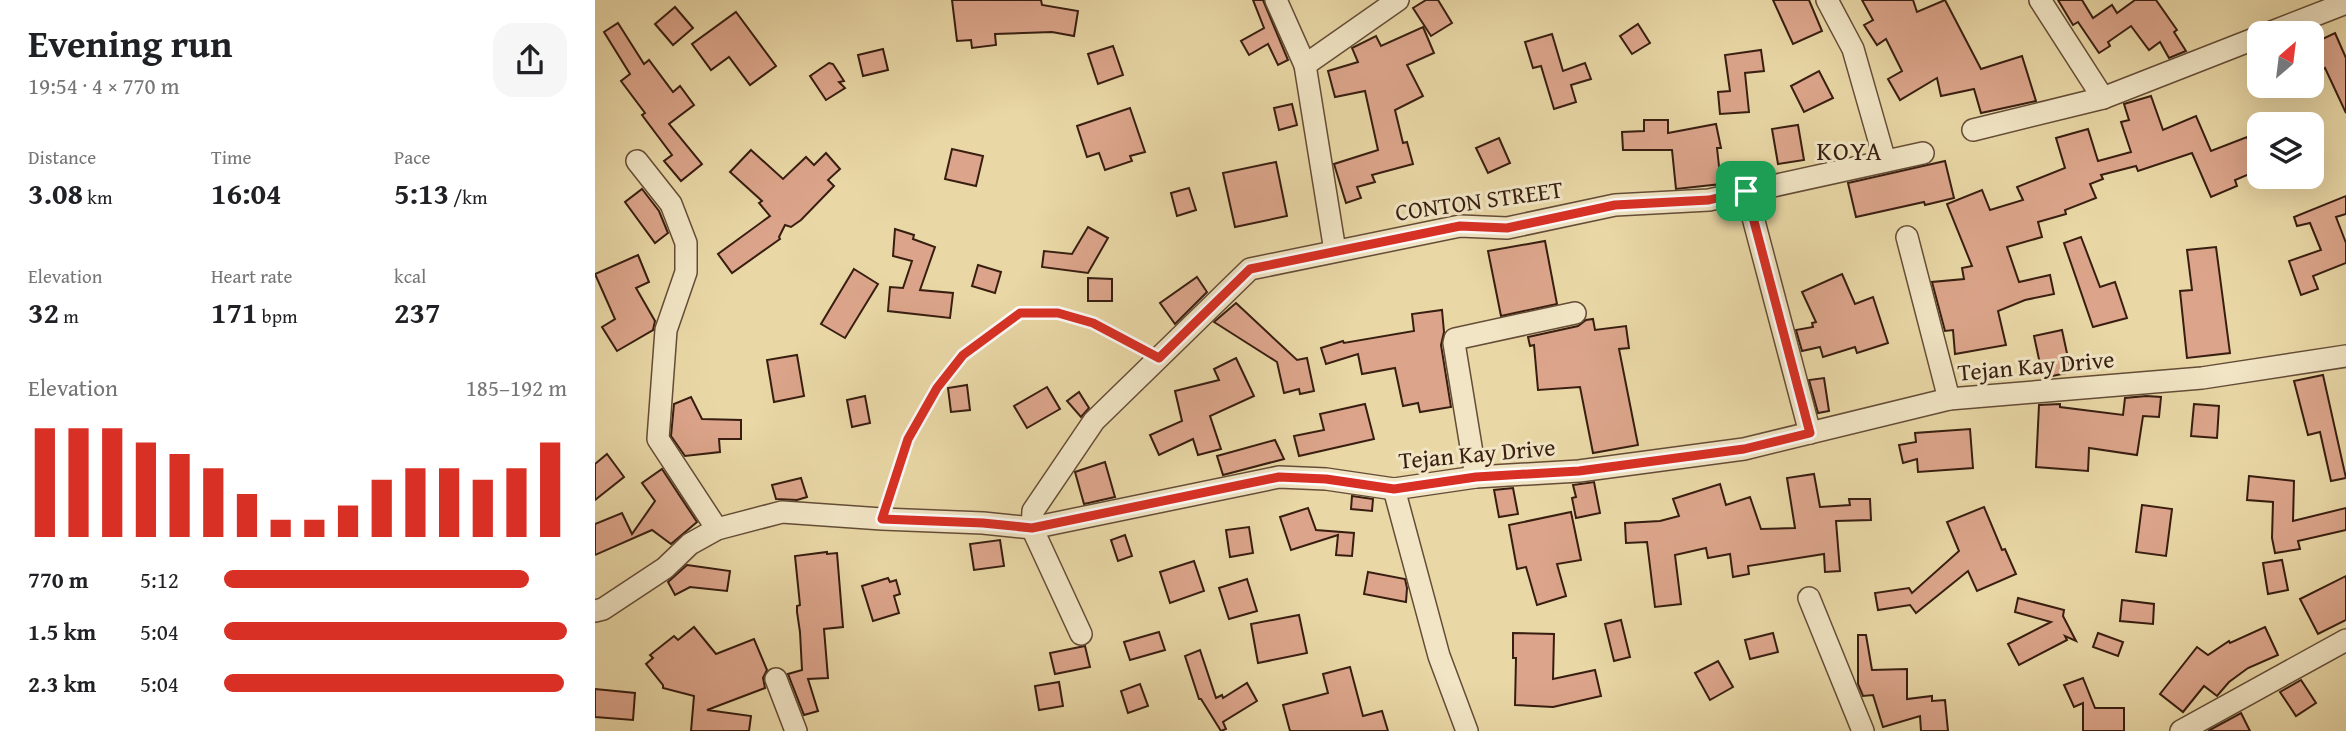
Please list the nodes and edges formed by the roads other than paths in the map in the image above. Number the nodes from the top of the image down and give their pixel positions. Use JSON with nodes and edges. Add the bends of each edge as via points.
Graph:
{"nodes":[{"id":1,"x":1276,"y":0,"type":"edge"},
{"id":2,"x":1398,"y":0,"type":"edge"},
{"id":3,"x":1827,"y":0,"type":"edge"},
{"id":4,"x":2040,"y":0,"type":"edge"},
{"id":5,"x":2346,"y":4,"type":"edge"},
{"id":6,"x":2301,"y":21,"type":"edge"},
{"id":7,"x":2247,"y":42,"type":"edge"},
{"id":8,"x":1305,"y":65,"type":"junction"},
{"id":9,"x":2103,"y":98,"type":"junction"},
{"id":10,"x":1973,"y":130,"type":"dead end"},
{"id":11,"x":1923,"y":153,"type":"dead end"},
{"id":12,"x":637,"y":161,"type":"dead end"},
{"id":13,"x":1885,"y":161,"type":"junction"},
{"id":14,"x":1746,"y":191,"type":"junction"},
{"id":15,"x":1907,"y":237,"type":"dead end"},
{"id":16,"x":1335,"y":251,"type":"junction"},
{"id":17,"x":1576,"y":313,"type":"dead end"},
{"id":18,"x":2346,"y":356,"type":"edge"},
{"id":19,"x":1949,"y":399,"type":"junction"},
{"id":20,"x":1810,"y":433,"type":"junction"},
{"id":21,"x":1476,"y":477,"type":"junction"},
{"id":22,"x":1394,"y":489,"type":"junction"},
{"id":23,"x":1032,"y":528,"type":"junction"},
{"id":24,"x":717,"y":529,"type":"junction"},
{"id":25,"x":1809,"y":598,"type":"dead end"},
{"id":26,"x":595,"y":611,"type":"edge"},
{"id":27,"x":1081,"y":634,"type":"dead end"},
{"id":28,"x":2346,"y":640,"type":"edge"},
{"id":29,"x":776,"y":679,"type":"dead end"},
{"id":30,"x":796,"y":731,"type":"edge"},
{"id":31,"x":1467,"y":731,"type":"edge"},
{"id":32,"x":1863,"y":731,"type":"edge"},
{"id":33,"x":2181,"y":731,"type":"edge"}],
"edges":[{"from":1,"to":8,"type":"street"},
{"from":2,"to":8,"type":"street"},
{"from":3,"to":13,"type":"street","via":[[1853,49]]},
{"from":4,"to":9,"type":"street"},
{"from":5,"to":6,"type":"street"},
{"from":7,"to":9,"type":"street"},
{"from":8,"to":16,"type":"street"},
{"from":9,"to":10,"type":"street"},
{"from":11,"to":13,"type":"street","name":"CONTON STREET"},
{"from":12,"to":24,"type":"street","via":[[671,205],[686,243],[686,272],[666,330],[658,439]]},
{"from":13,"to":14,"type":"street","name":"CONTON STREET"},
{"from":14,"to":16,"type":"street","name":"CONTON STREET","via":[[1709,200],[1615,205],[1507,228],[1460,226]]},
{"from":14,"to":20,"type":"street"},
{"from":15,"to":19,"type":"street"},
{"from":16,"to":23,"type":"street","name":"CONTON STREET","via":[[1250,269],[1094,421],[1033,511]]},
{"from":17,"to":21,"type":"street","via":[[1455,339]]},
{"from":18,"to":19,"type":"street","name":"Tejan Kay Drive","via":[[2202,378]]},
{"from":19,"to":20,"type":"street","name":"Tejan Kay Drive"},
{"from":20,"to":21,"type":"street","name":"Tejan Kay Drive","via":[[1744,449],[1579,471]]},
{"from":21,"to":22,"type":"street","name":"Tejan Kay Drive"},
{"from":22,"to":23,"type":"street","name":"Tejan Kay Drive","via":[[1279,477]]},
{"from":22,"to":31,"type":"street","via":[[1439,656]]},
{"from":23,"to":24,"type":"street","name":"Tejan Kay Drive","via":[[782,512]]},
{"from":23,"to":27,"type":"street"},
{"from":24,"to":26,"type":"street","name":"Tejan Kay Drive"},
{"from":25,"to":32,"type":"street"},
{"from":28,"to":33,"type":"street"},
{"from":29,"to":30,"type":"street"}]}
